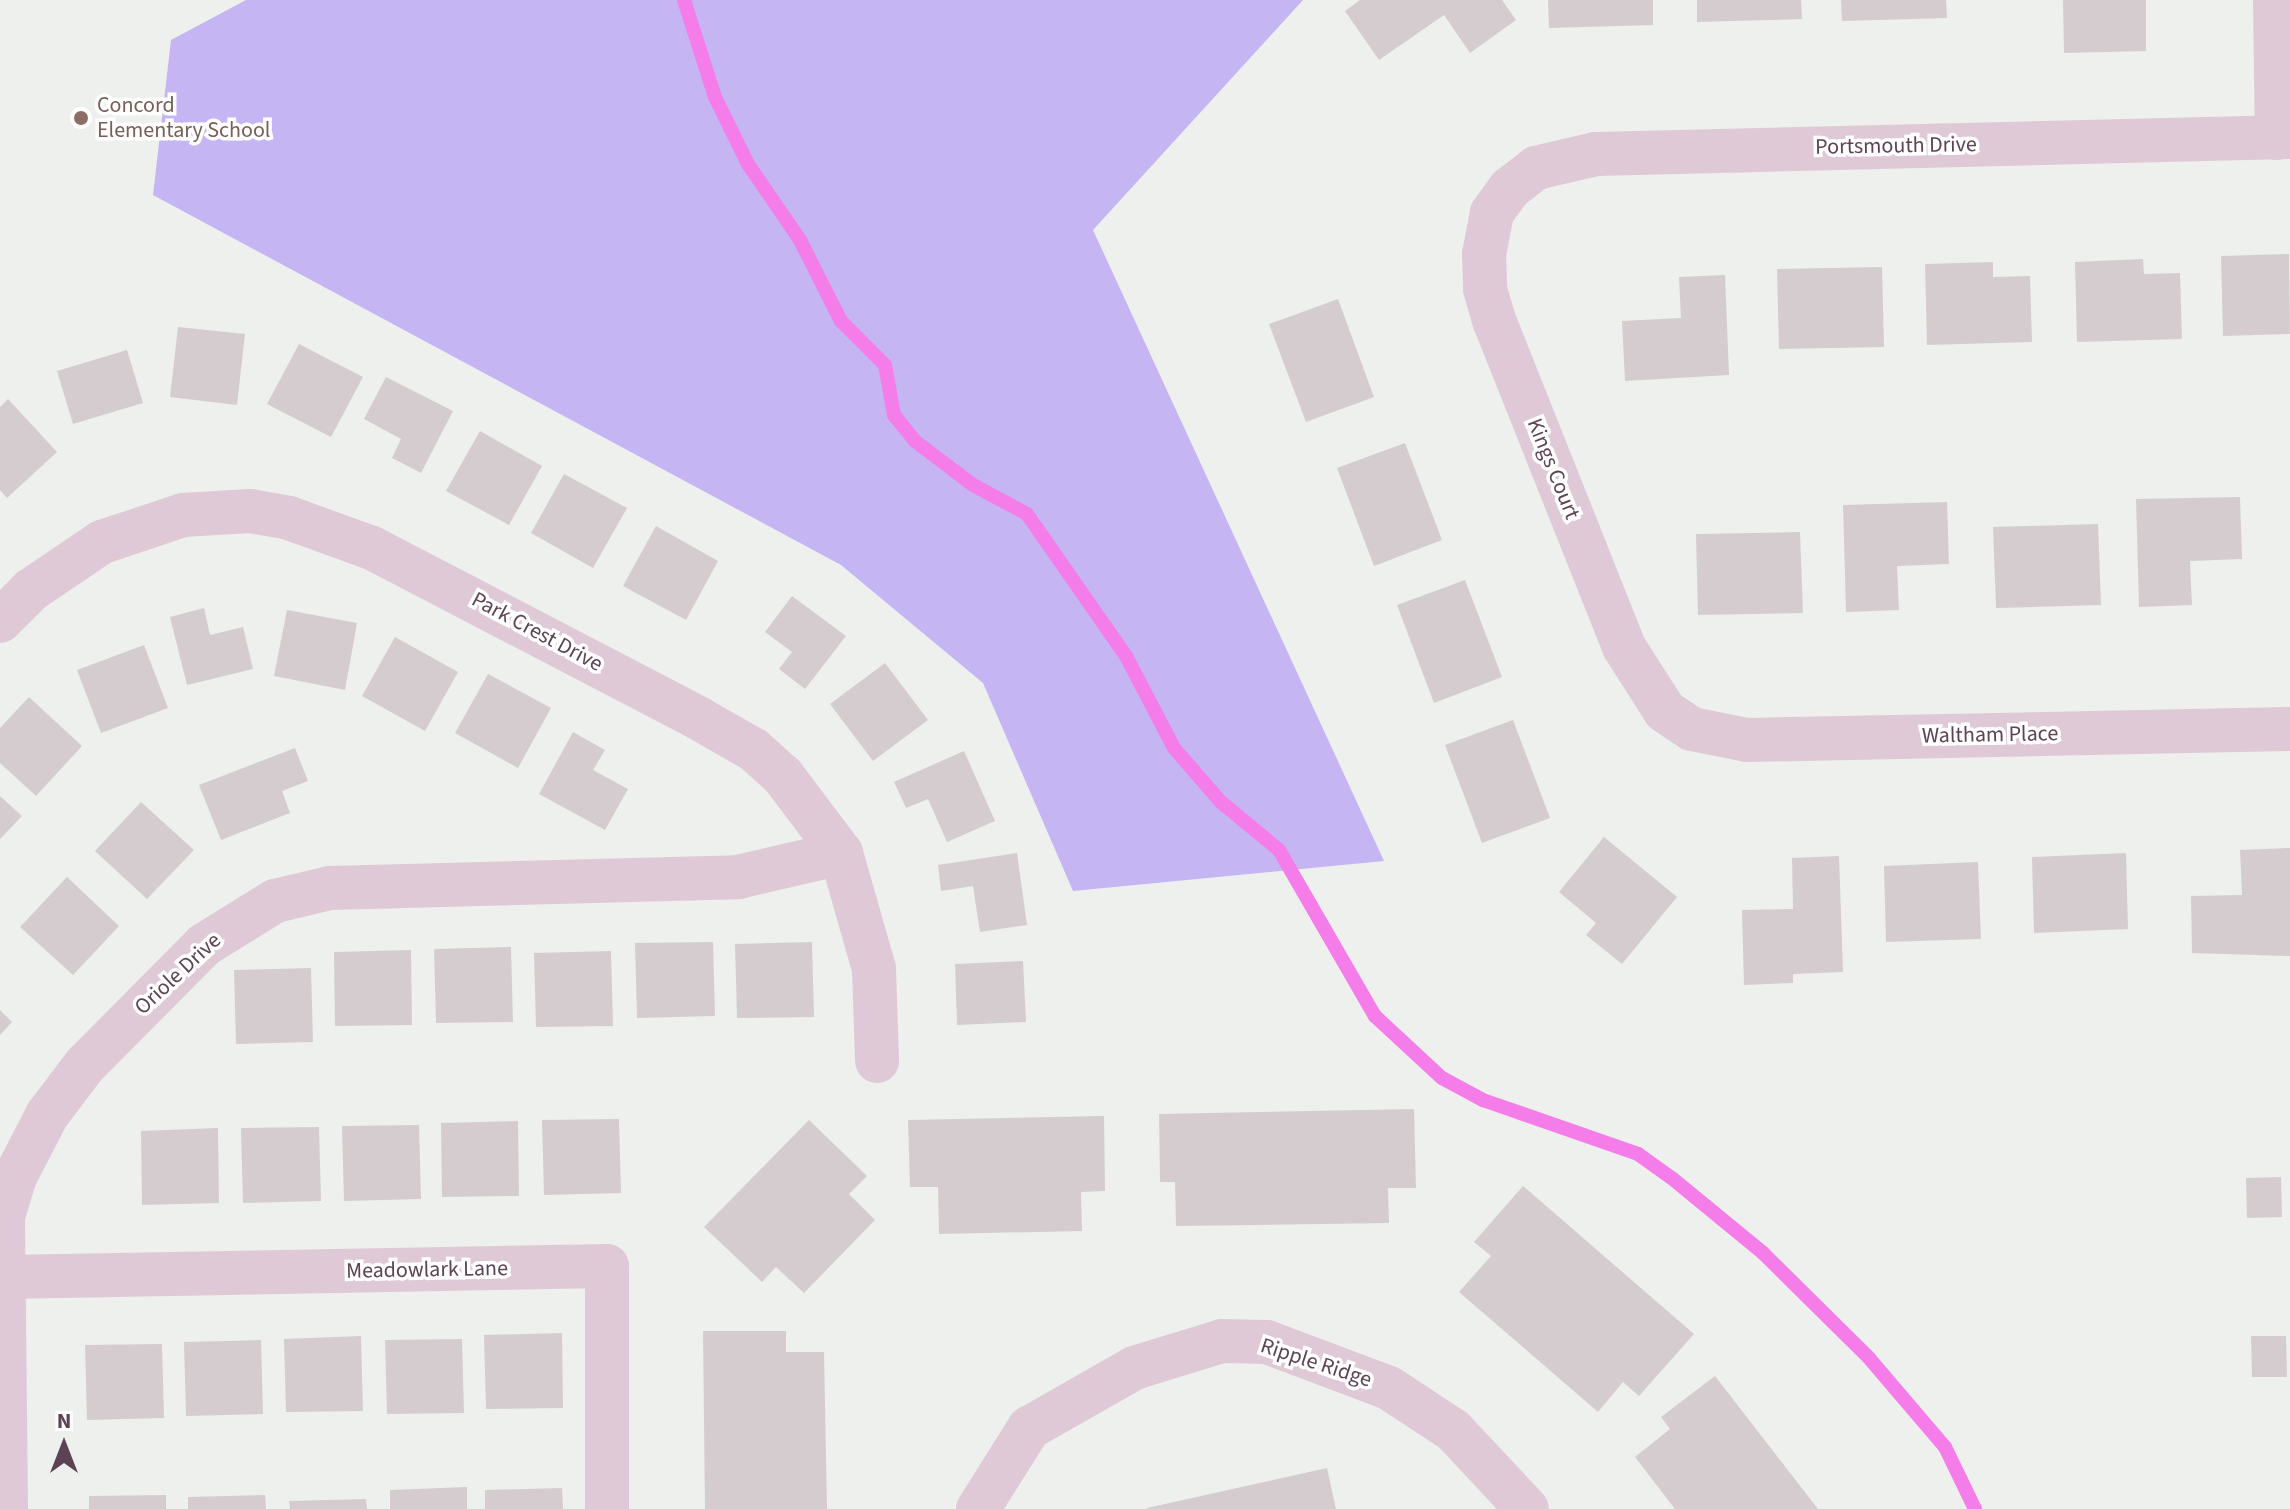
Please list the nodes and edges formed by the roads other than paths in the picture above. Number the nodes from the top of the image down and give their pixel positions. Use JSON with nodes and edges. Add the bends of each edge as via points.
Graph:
{"nodes":[{"id":1,"x":2275,"y":0,"type":"edge"},
{"id":2,"x":2284,"y":137,"type":"edge"},
{"id":3,"x":1510,"y":188,"type":"joint"},
{"id":4,"x":0,"y":621,"type":"edge"},
{"id":5,"x":1692,"y":729,"type":"joint"},
{"id":6,"x":2290,"y":729,"type":"edge"},
{"id":7,"x":841,"y":853,"type":"junction"},
{"id":8,"x":877,"y":1061,"type":"dead end"},
{"id":9,"x":4,"y":1277,"type":"junction"},
{"id":10,"x":6,"y":1509,"type":"edge"},
{"id":11,"x":607,"y":1509,"type":"edge"},
{"id":12,"x":978,"y":1509,"type":"edge"},
{"id":13,"x":1527,"y":1509,"type":"edge"}],
"edges":[{"from":1,"to":2,"type":"street"},
{"from":2,"to":3,"type":"street","name":"Portsmouth Drive","via":[[1596,154],[1536,168]]},
{"from":3,"to":5,"type":"street","name":"Kings Court","via":[[1492,213],[1484,254],[1485,289],[1494,320],[1624,647],[1665,711]]},
{"from":4,"to":7,"type":"street","name":"Park Crest Drive","via":[[31,590],[102,542],[135,527],[210,511],[289,518],[372,548],[469,596],[754,750],[783,776]]},
{"from":5,"to":6,"type":"street","name":"Waltham Place","via":[[1747,740]]},
{"from":7,"to":8,"type":"street","name":"Park Crest Drive","via":[[874,969]]},
{"from":7,"to":9,"type":"street","name":"Oriole Drive","via":[[738,877],[330,888],[275,901],[247,915],[193,955],[85,1065],[47,1115],[14,1179],[3,1216]]},
{"from":9,"to":10,"type":"street","name":"Oriole Drive"},
{"from":9,"to":11,"type":"street","name":"Meadowlark Lane","via":[[607,1266]]},
{"from":12,"to":13,"type":"street","name":"Ripple Ridge","via":[[1029,1428],[1134,1368],[1222,1341],[1267,1342],[1389,1388],[1453,1430]]}]}
